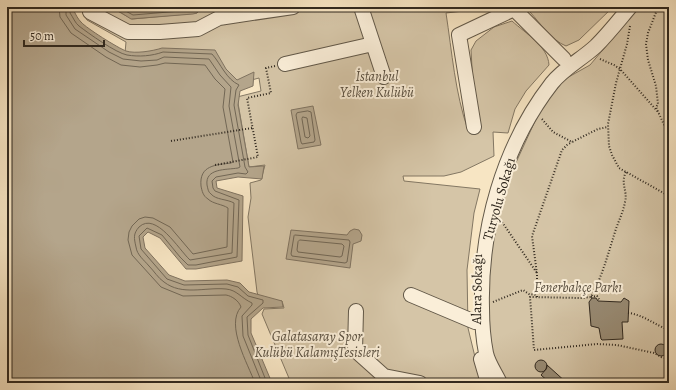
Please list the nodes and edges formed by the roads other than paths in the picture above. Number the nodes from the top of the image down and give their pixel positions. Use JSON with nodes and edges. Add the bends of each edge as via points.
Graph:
{"nodes":[{"id":1,"x":294,"y":7,"type":"edge"},
{"id":2,"x":361,"y":7,"type":"edge"},
{"id":3,"x":630,"y":7,"type":"edge"},
{"id":4,"x":514,"y":8,"type":"edge"},
{"id":5,"x":90,"y":12,"type":"dead end"},
{"id":6,"x":373,"y":44,"type":"junction"},
{"id":7,"x":596,"y":46,"type":"junction"},
{"id":8,"x":564,"y":59,"type":"junction"},
{"id":9,"x":285,"y":64,"type":"road end"},
{"id":10,"x":384,"y":77,"type":"dead end"},
{"id":11,"x":474,"y":127,"type":"dead end"},
{"id":12,"x":412,"y":295,"type":"dead end"},
{"id":13,"x":356,"y":311,"type":"dead end"},
{"id":14,"x":475,"y":322,"type":"junction"},
{"id":15,"x":420,"y":383,"type":"edge"},
{"id":16,"x":488,"y":383,"type":"edge"},
{"id":17,"x":500,"y":383,"type":"edge"}],
"edges":[{"from":1,"to":5,"type":"street","via":[[219,18],[198,29],[160,32],[128,32]]},
{"from":2,"to":6,"type":"street"},
{"from":3,"to":7,"type":"street","name":"Turyolu Sokağı"},
{"from":4,"to":8,"type":"street"},
{"from":4,"to":11,"type":"street","via":[[459,35]]},
{"from":6,"to":9,"type":"street"},
{"from":6,"to":10,"type":"street"},
{"from":7,"to":8,"type":"street","name":"Alara Sokağı"},
{"from":7,"to":17,"type":"street","name":"Turyolu Sokağı","via":[[553,81],[524,125],[503,174],[484,251],[482,275],[482,327],[486,354]]},
{"from":8,"to":14,"type":"street","name":"Alara Sokağı","via":[[530,99],[493,173],[482,216],[477,251]]},
{"from":12,"to":14,"type":"street"},
{"from":13,"to":15,"type":"street","via":[[355,350],[384,376]]},
{"from":14,"to":16,"type":"street","name":"Alara Sokağı","via":[[478,349]]}]}
